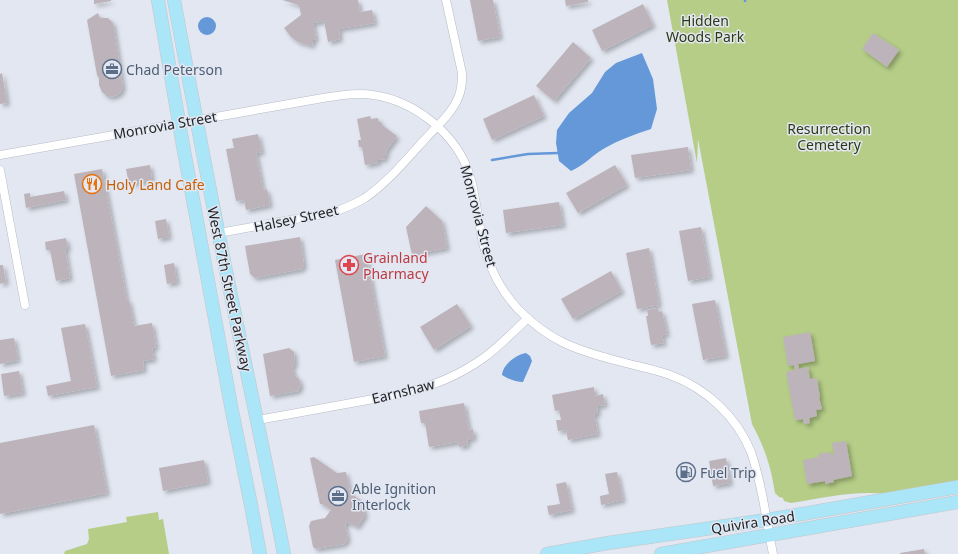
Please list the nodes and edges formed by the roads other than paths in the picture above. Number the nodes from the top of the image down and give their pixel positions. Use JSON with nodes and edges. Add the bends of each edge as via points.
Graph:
{"nodes":[{"id":1,"x":158,"y":0,"type":"edge"},
{"id":2,"x":174,"y":0,"type":"edge"},
{"id":3,"x":446,"y":0,"type":"edge"},
{"id":4,"x":196,"y":120,"type":"junction"},
{"id":5,"x":180,"y":123,"type":"junction"},
{"id":6,"x":436,"y":126,"type":"junction"},
{"id":7,"x":0,"y":155,"type":"edge"},
{"id":8,"x":0,"y":170,"type":"edge"},
{"id":9,"x":219,"y":233,"type":"junction"},
{"id":10,"x":24,"y":305,"type":"dead end"},
{"id":11,"x":528,"y":318,"type":"junction"},
{"id":12,"x":258,"y":420,"type":"junction"},
{"id":13,"x":958,"y":487,"type":"edge"},
{"id":14,"x":930,"y":492,"type":"junction"},
{"id":15,"x":958,"y":502,"type":"edge"},
{"id":16,"x":932,"y":506,"type":"junction"},
{"id":17,"x":767,"y":520,"type":"junction"},
{"id":18,"x":770,"y":535,"type":"junction"},
{"id":19,"x":260,"y":554,"type":"edge"},
{"id":20,"x":284,"y":554,"type":"edge"},
{"id":21,"x":547,"y":554,"type":"edge"},
{"id":22,"x":661,"y":554,"type":"edge"},
{"id":23,"x":773,"y":554,"type":"edge"}],
"edges":[{"from":1,"to":5,"type":"main road","name":"West 87th Street Parkway"},
{"from":2,"to":4,"type":"main road","name":"West 87th Street Parkway"},
{"from":3,"to":6,"type":"street","name":"Halsey Street","via":[[459,57],[462,85],[451,110]]},
{"from":4,"to":5,"type":"street","name":"Monrovia Street"},
{"from":4,"to":6,"type":"street","name":"Monrovia Street","via":[[352,94],[395,100],[422,113]]},
{"from":4,"to":9,"type":"main road","name":"West 87th Street Parkway"},
{"from":5,"to":7,"type":"street","name":"Monrovia Street"},
{"from":5,"to":19,"type":"main road","name":"West 87th Street Parkway"},
{"from":6,"to":9,"type":"street","name":"Halsey Street","via":[[379,187],[350,206],[323,215]]},
{"from":6,"to":11,"type":"street","name":"Monrovia Street","via":[[456,147],[467,167],[483,244],[496,277],[517,308]]},
{"from":8,"to":10,"type":"street"},
{"from":9,"to":12,"type":"main road","name":"West 87th Street Parkway"},
{"from":11,"to":12,"type":"street","name":"Earnshaw","via":[[482,359],[444,380],[415,391]]},
{"from":11,"to":17,"type":"street","name":"Monrovia Street","via":[[542,330],[578,350],[671,375],[707,395],[732,420],[751,452]]},
{"from":12,"to":20,"type":"main road","name":"West 87th Street Parkway"},
{"from":13,"to":14,"type":"main road","name":"Quivira Road"},
{"from":14,"to":16,"type":"main road"},
{"from":14,"to":17,"type":"main road","name":"Quivira Road"},
{"from":15,"to":16,"type":"main road","name":"Quivira Road"},
{"from":16,"to":18,"type":"main road","name":"Quivira Road"},
{"from":17,"to":18,"type":"street","name":"Monrovia Street"},
{"from":17,"to":21,"type":"main road","name":"Quivira Road"},
{"from":18,"to":22,"type":"main road","name":"Quivira Road"},
{"from":18,"to":23,"type":"street","name":"Monrovia Street"}]}
